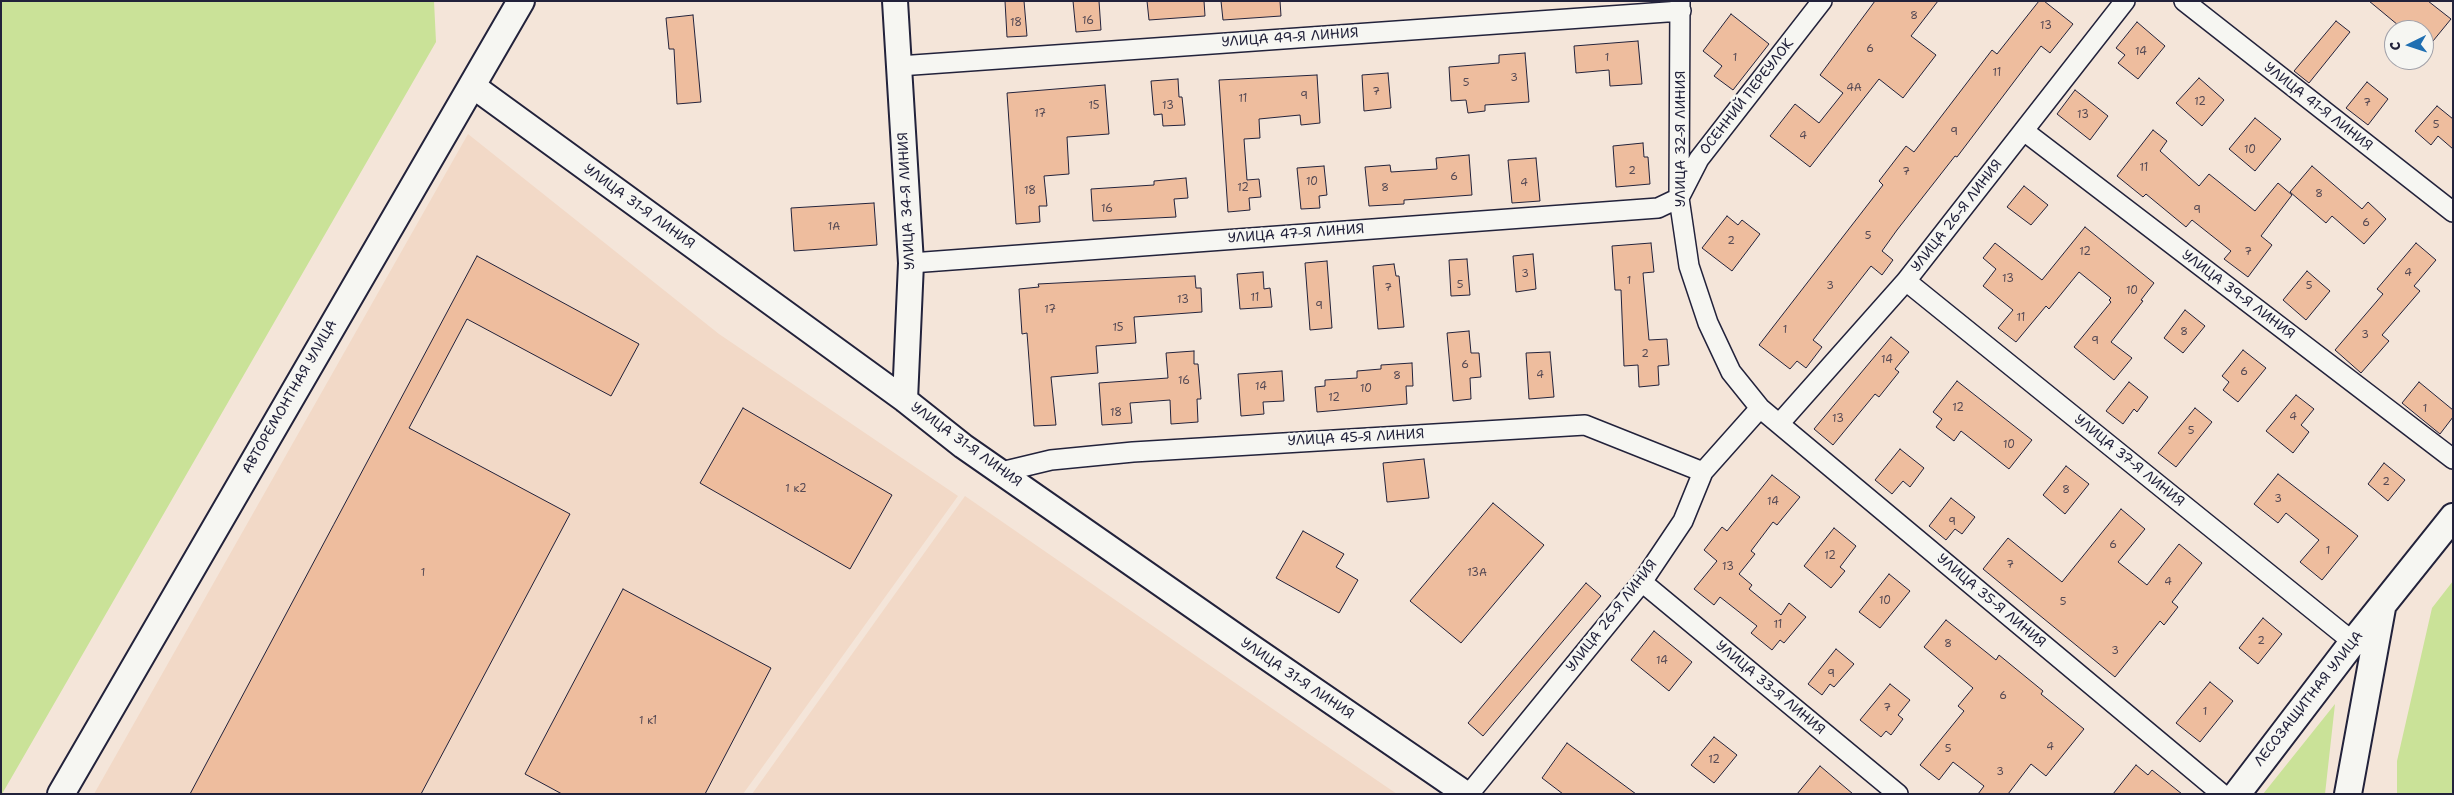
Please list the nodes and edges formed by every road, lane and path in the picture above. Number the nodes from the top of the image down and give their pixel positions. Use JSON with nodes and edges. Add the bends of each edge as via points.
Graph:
{"nodes":[{"id":1,"x":521,"y":1,"type":"edge"},
{"id":2,"x":895,"y":1,"type":"edge"},
{"id":3,"x":1822,"y":1,"type":"edge"},
{"id":4,"x":2125,"y":1,"type":"edge"},
{"id":5,"x":2184,"y":1,"type":"edge"},
{"id":6,"x":1681,"y":6,"type":"edge"},
{"id":7,"x":899,"y":66,"type":"junction"},
{"id":8,"x":473,"y":86,"type":"junction"},
{"id":9,"x":2024,"y":131,"type":"junction"},
{"id":10,"x":1679,"y":198,"type":"junction"},
{"id":11,"x":2453,"y":212,"type":"edge"},
{"id":12,"x":911,"y":263,"type":"junction"},
{"id":13,"x":1906,"y":281,"type":"junction"},
{"id":14,"x":904,"y":400,"type":"junction"},
{"id":15,"x":1760,"y":408,"type":"junction"},
{"id":16,"x":1779,"y":424,"type":"junction"},
{"id":17,"x":2453,"y":459,"type":"edge"},
{"id":18,"x":1001,"y":472,"type":"junction"},
{"id":19,"x":1703,"y":472,"type":"junction"},
{"id":20,"x":2453,"y":517,"type":"edge"},
{"id":21,"x":1642,"y":582,"type":"junction"},
{"id":22,"x":2383,"y":605,"type":"junction"},
{"id":23,"x":2352,"y":642,"type":"junction"},
{"id":24,"x":61,"y":794,"type":"edge"},
{"id":25,"x":1468,"y":794,"type":"edge"},
{"id":26,"x":1898,"y":794,"type":"edge"},
{"id":27,"x":2222,"y":794,"type":"edge"},
{"id":28,"x":2236,"y":794,"type":"edge"},
{"id":29,"x":2348,"y":794,"type":"edge"}],
"edges":[{"from":1,"to":8,"type":"main road","name":"АВТОРЕМОНТНАЯ УЛИЦА"},
{"from":2,"to":7,"type":"street","name":"УЛИЦА 34-Я ЛИНИЯ"},
{"from":3,"to":10,"type":"street","name":"ОСЕННИЙ ПЕРЕУЛОК","via":[[1699,158]]},
{"from":4,"to":9,"type":"street","name":"УЛИЦА 26-Я ЛИНИЯ"},
{"from":5,"to":11,"type":"street","name":"УЛИЦА 41-Я ЛИНИЯ"},
{"from":6,"to":7,"type":"street","name":"УЛИЦА 49-Я ЛИНИЯ"},
{"from":6,"to":10,"type":"street","name":"УЛИЦА 32-Я ЛИНИЯ"},
{"from":7,"to":12,"type":"street","name":"УЛИЦА 34-Я ЛИНИЯ"},
{"from":8,"to":14,"type":"street","name":"УЛИЦА 31-Я ЛИНИЯ"},
{"from":8,"to":24,"type":"main road","name":"АВТОРЕМОНТНАЯ УЛИЦА"},
{"from":9,"to":13,"type":"street","name":"УЛИЦА 26-Я ЛИНИЯ"},
{"from":9,"to":17,"type":"street","name":"УЛИЦА 39-Я ЛИНИЯ"},
{"from":10,"to":12,"type":"street","name":"УЛИЦА 47-Я ЛИНИЯ","via":[[1658,208]]},
{"from":10,"to":15,"type":"street","name":"УЛИЦА 32-Я ЛИНИЯ","via":[[1689,266],[1708,323],[1731,372]]},
{"from":12,"to":14,"type":"street","name":"УЛИЦА 34-Я ЛИНИЯ"},
{"from":13,"to":16,"type":"street","name":"УЛИЦА 26-Я ЛИНИЯ"},
{"from":13,"to":23,"type":"street","name":"УЛИЦА 37-Я ЛИНИЯ"},
{"from":14,"to":18,"type":"street","name":"УЛИЦА 31-Я ЛИНИЯ"},
{"from":15,"to":16,"type":"street","name":"УЛИЦА 35-Я ЛИНИЯ"},
{"from":15,"to":19,"type":"street","name":"УЛИЦА 26-Я ЛИНИЯ"},
{"from":16,"to":27,"type":"street","name":"УЛИЦА 35-Я ЛИНИЯ"},
{"from":18,"to":19,"type":"street","name":"УЛИЦА 45-Я ЛИНИЯ","via":[[1051,460],[1133,452],[1584,425]]},
{"from":18,"to":25,"type":"street","name":"УЛИЦА 31-Я ЛИНИЯ"},
{"from":19,"to":21,"type":"street","name":"УЛИЦА 26-Я ЛИНИЯ","via":[[1683,521]]},
{"from":20,"to":22,"type":"main road","name":"ЛЕСОЗАЩИТНАЯ УЛИЦА"},
{"from":21,"to":25,"type":"street","name":"УЛИЦА 26-Я ЛИНИЯ"},
{"from":21,"to":26,"type":"street","name":"УЛИЦА 33-Я ЛИНИЯ"},
{"from":22,"to":23,"type":"main road","name":"ЛЕСОЗАЩИТНАЯ УЛИЦА"},
{"from":22,"to":29,"type":"main road","name":"ЛЕСОЗАЩИТНАЯ УЛИЦА"},
{"from":23,"to":28,"type":"main road","name":"ЛЕСОЗАЩИТНАЯ УЛИЦА"}]}
